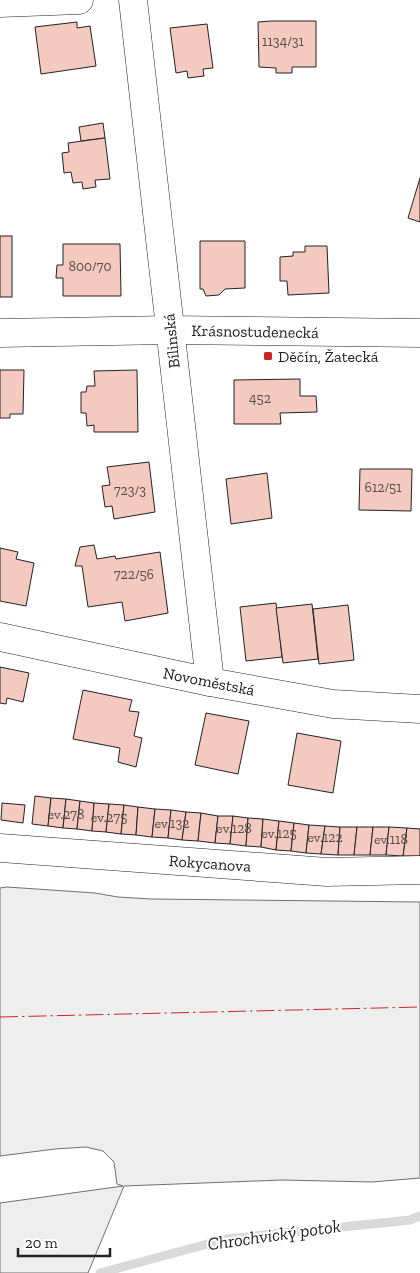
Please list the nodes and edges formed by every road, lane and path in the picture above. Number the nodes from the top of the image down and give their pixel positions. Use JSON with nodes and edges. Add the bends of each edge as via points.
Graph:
{"nodes":[{"id":1,"x":79,"y":0,"type":"edge"},
{"id":2,"x":133,"y":0,"type":"edge"},
{"id":3,"x":0,"y":3,"type":"edge"},
{"id":4,"x":170,"y":330,"type":"junction"},
{"id":5,"x":0,"y":333,"type":"edge"},
{"id":6,"x":420,"y":334,"type":"edge"},
{"id":7,"x":0,"y":637,"type":"edge"},
{"id":8,"x":210,"y":682,"type":"junction"},
{"id":9,"x":420,"y":709,"type":"edge"},
{"id":10,"x":0,"y":848,"type":"edge"},
{"id":11,"x":420,"y":870,"type":"edge"}],
"edges":[{"from":1,"to":3,"type":"street"},
{"from":2,"to":4,"type":"street","name":"Bílinská"},
{"from":4,"to":5,"type":"street","name":"Krásnostudenecká"},
{"from":4,"to":6,"type":"street","name":"Krásnostudenecká"},
{"from":4,"to":8,"type":"street","name":"Bílinská"},
{"from":7,"to":8,"type":"street","name":"Novoměstská"},
{"from":8,"to":9,"type":"street","name":"Novoměstská","via":[[333,704]]},
{"from":10,"to":11,"type":"street","name":"Rokycanova","via":[[327,872]]}]}
